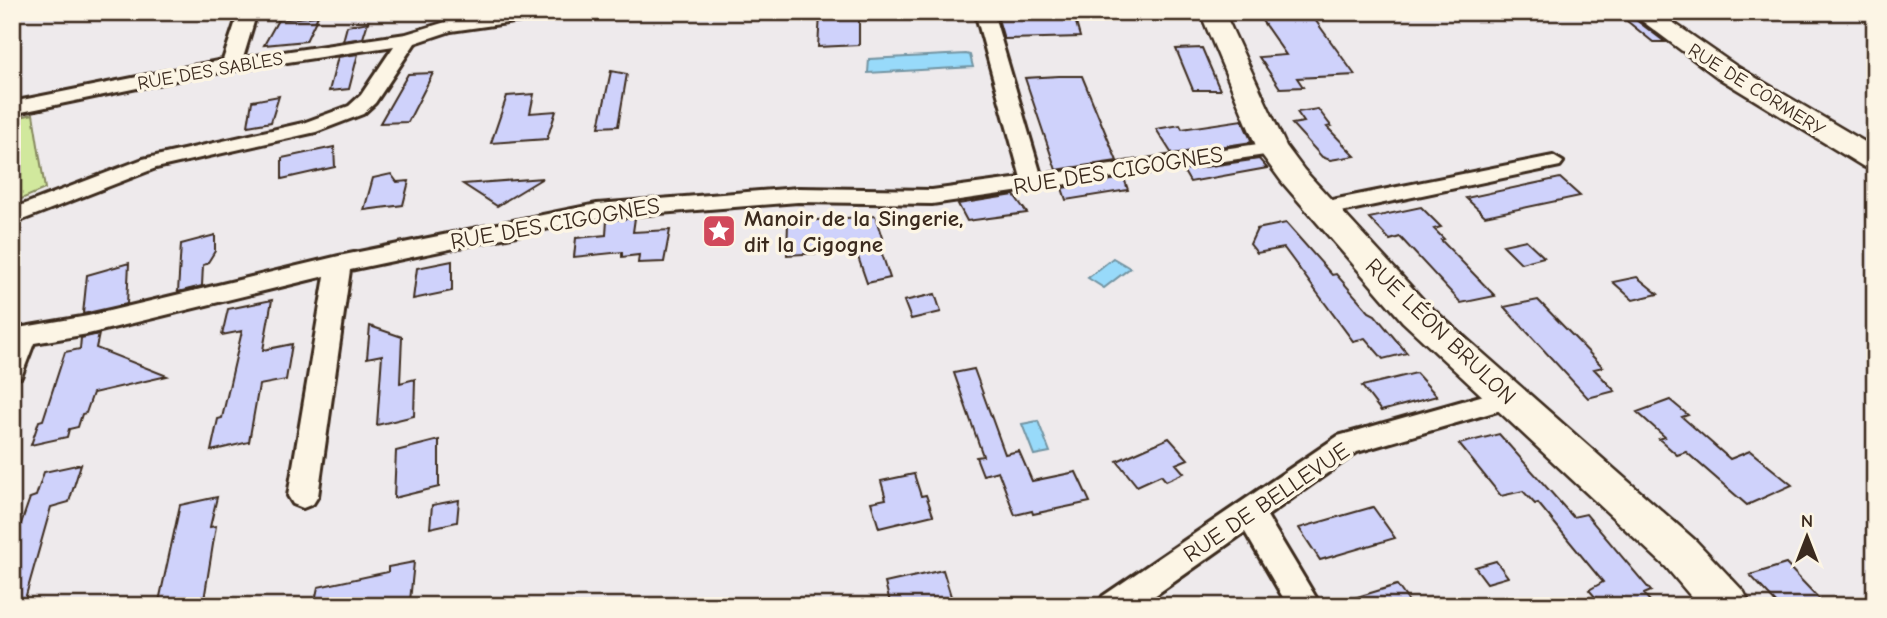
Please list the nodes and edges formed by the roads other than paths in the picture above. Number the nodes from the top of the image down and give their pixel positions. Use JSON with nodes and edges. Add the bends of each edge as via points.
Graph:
{"nodes":[{"id":1,"x":248,"y":12,"type":"edge"},
{"id":2,"x":549,"y":12,"type":"edge"},
{"id":3,"x":984,"y":12,"type":"edge"},
{"id":4,"x":1212,"y":12,"type":"edge"},
{"id":5,"x":1642,"y":12,"type":"edge"},
{"id":6,"x":451,"y":19,"type":"edge"},
{"id":7,"x":408,"y":38,"type":"junction"},
{"id":8,"x":231,"y":65,"type":"junction"},
{"id":9,"x":12,"y":108,"type":"edge"},
{"id":10,"x":1272,"y":148,"type":"junction"},
{"id":11,"x":1875,"y":161,"type":"edge"},
{"id":12,"x":1553,"y":162,"type":"dead end"},
{"id":13,"x":1033,"y":183,"type":"junction"},
{"id":14,"x":1322,"y":209,"type":"junction"},
{"id":15,"x":12,"y":217,"type":"edge"},
{"id":16,"x":339,"y":264,"type":"junction"},
{"id":17,"x":18,"y":337,"type":"edge"},
{"id":18,"x":12,"y":370,"type":"edge"},
{"id":19,"x":1509,"y":398,"type":"junction"},
{"id":20,"x":303,"y":496,"type":"dead end"},
{"id":21,"x":1249,"y":512,"type":"junction"},
{"id":22,"x":1114,"y":606,"type":"edge"},
{"id":23,"x":1305,"y":606,"type":"edge"},
{"id":24,"x":1728,"y":606,"type":"edge"}],
"edges":[{"from":1,"to":8,"type":"street"},
{"from":2,"to":6,"type":"street","name":"RUE DES SABLES"},
{"from":3,"to":13,"type":"street"},
{"from":4,"to":10,"type":"street","name":"RUE LÉON BRULON"},
{"from":5,"to":11,"type":"street","name":"RUE DE CORMERY","via":[[1756,91]]},
{"from":6,"to":7,"type":"street","name":"RUE DES SABLES"},
{"from":7,"to":8,"type":"street","name":"RUE DES SABLES"},
{"from":7,"to":15,"type":"street","via":[[356,110],[309,128],[150,163]]},
{"from":8,"to":9,"type":"street","name":"RUE DES SABLES"},
{"from":10,"to":13,"type":"street","name":"RUE DES CIGOGNES"},
{"from":10,"to":14,"type":"street","name":"RUE LÉON BRULON"},
{"from":12,"to":14,"type":"street"},
{"from":13,"to":16,"type":"street","name":"RUE DES CIGOGNES","via":[[932,197],[798,195],[597,211]]},
{"from":14,"to":19,"type":"street","name":"RUE LÉON BRULON","via":[[1415,313]]},
{"from":16,"to":17,"type":"street","name":"RUE DES CIGOGNES","via":[[88,325]]},
{"from":16,"to":20,"type":"street"},
{"from":17,"to":18,"type":"street"},
{"from":19,"to":21,"type":"street","name":"RUE DE BELLEVUE","via":[[1348,444]]},
{"from":19,"to":24,"type":"street","name":"RUE LÉON BRULON","via":[[1682,554]]},
{"from":21,"to":22,"type":"street","name":"RUE DE BELLEVUE"},
{"from":21,"to":23,"type":"street"}]}
